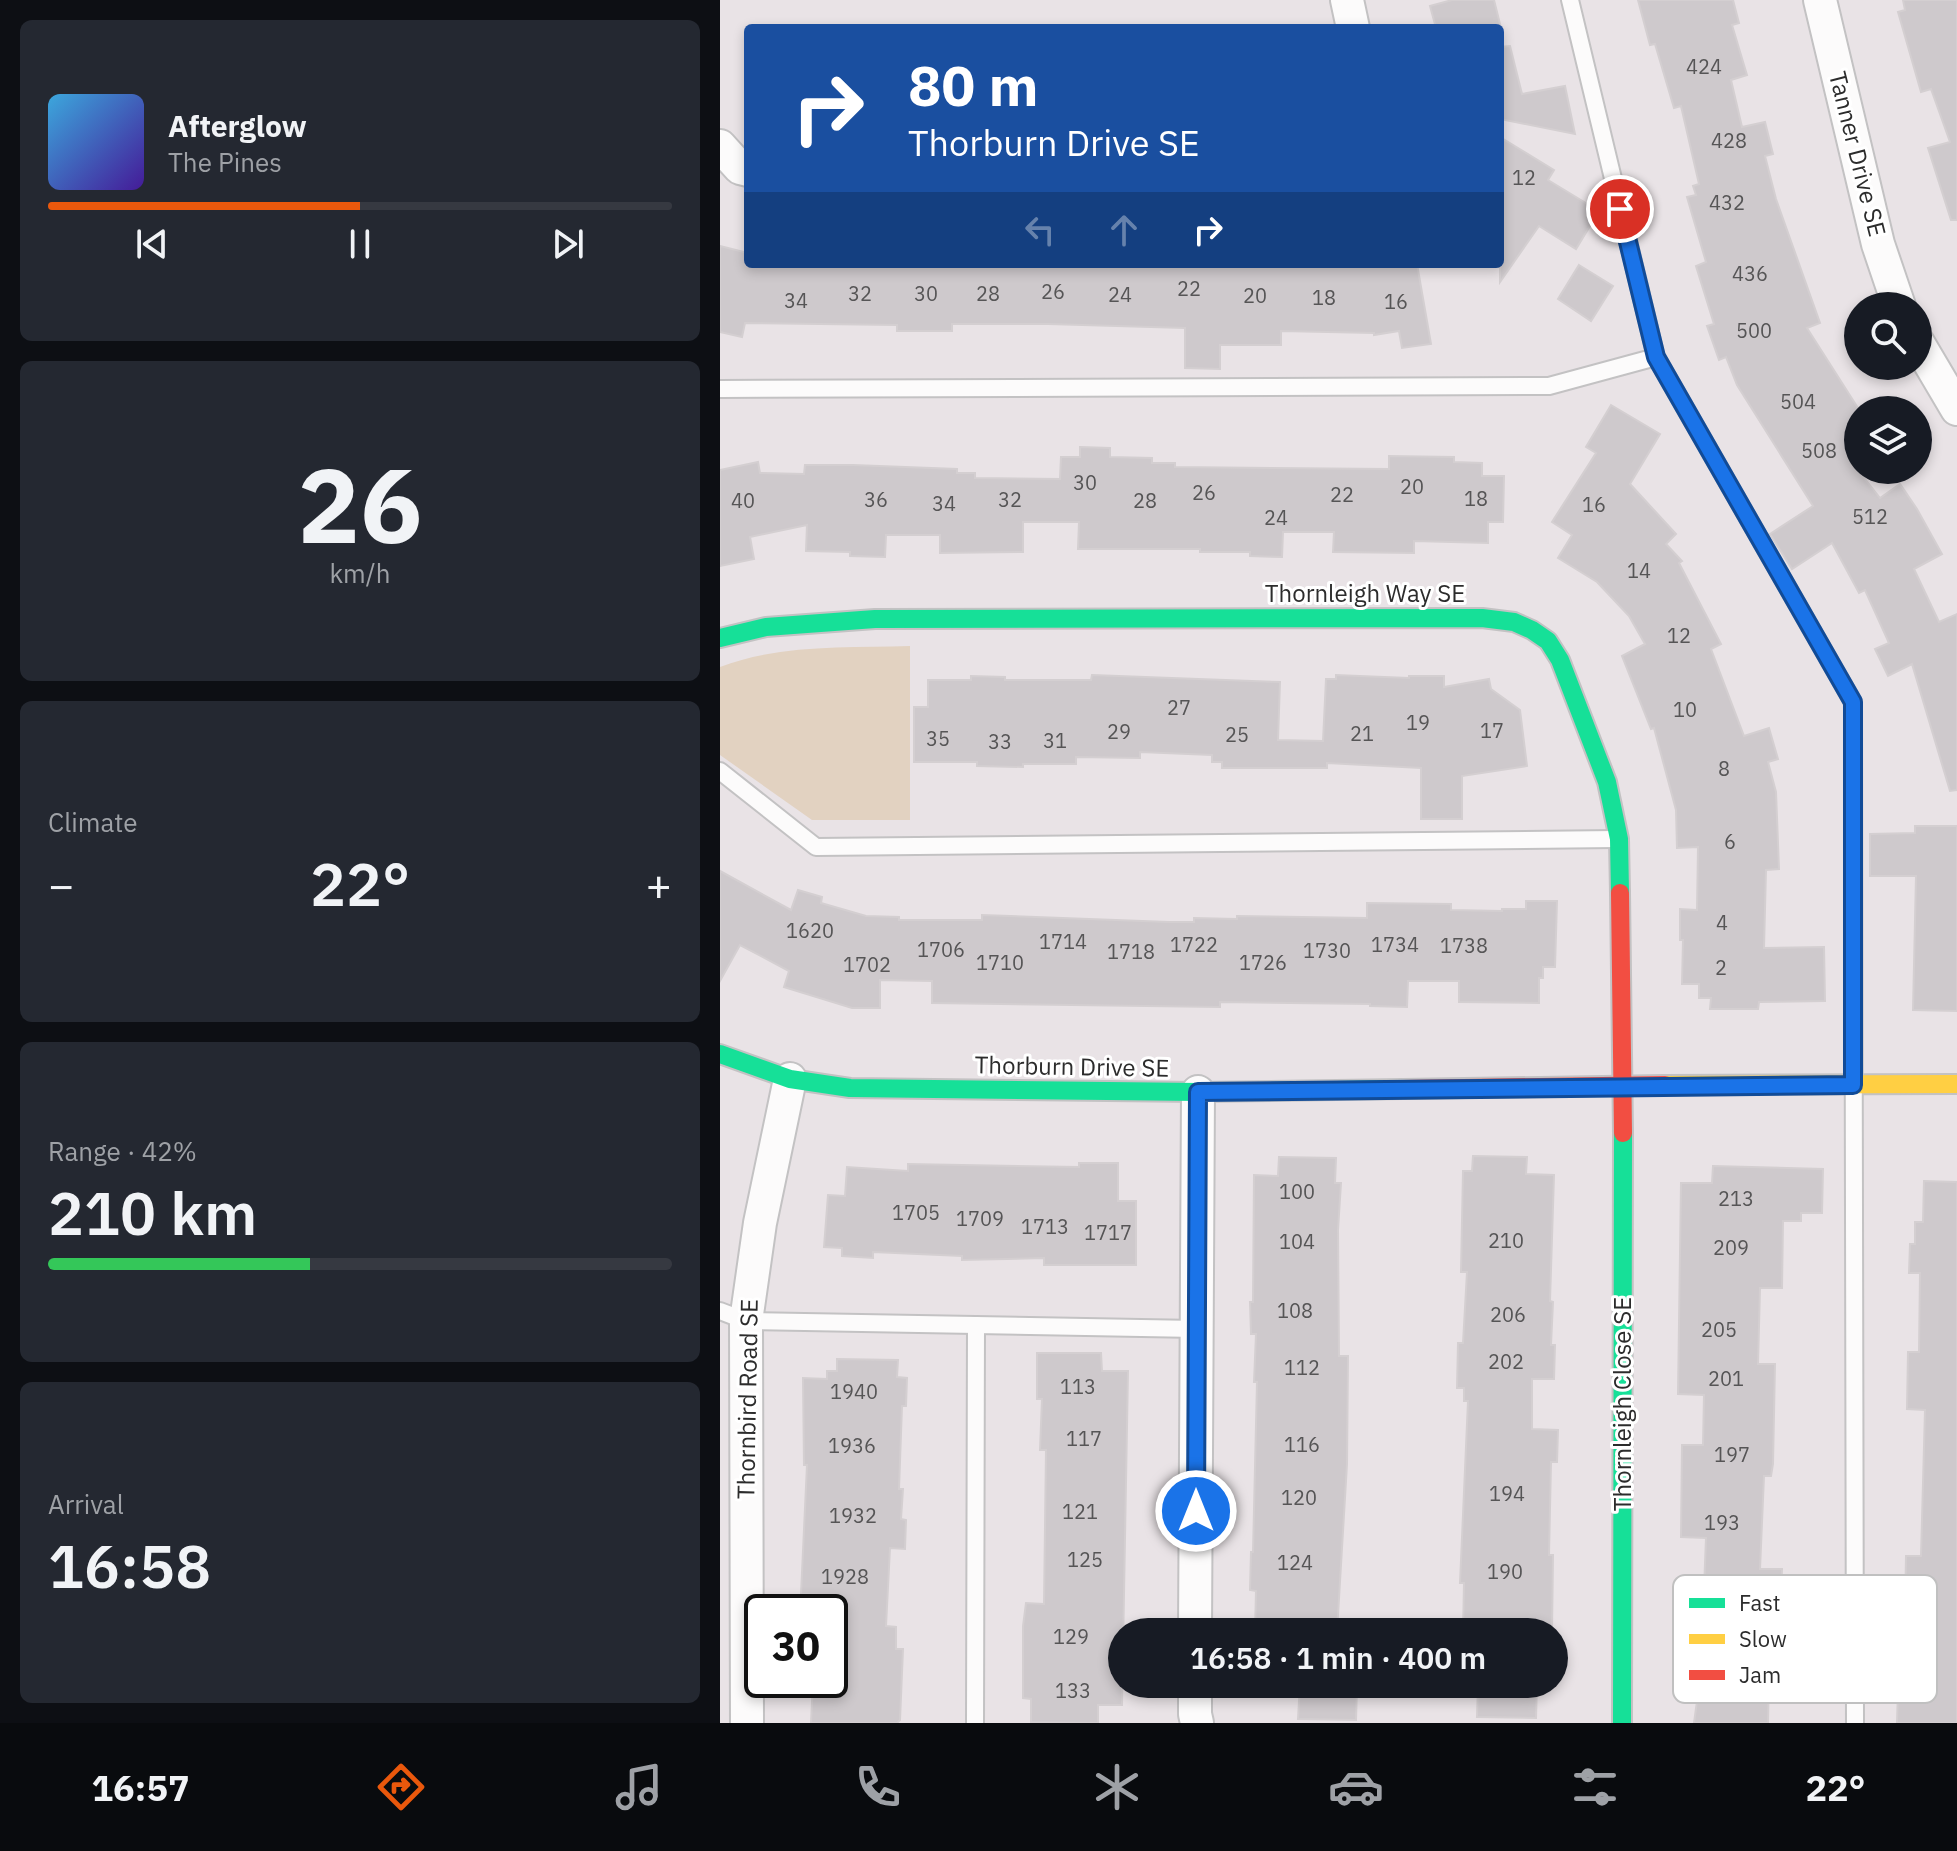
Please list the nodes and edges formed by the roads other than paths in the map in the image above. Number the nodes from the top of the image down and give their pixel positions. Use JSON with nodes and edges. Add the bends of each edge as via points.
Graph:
{"nodes":[{"id":1,"x":1347,"y":0,"type":"edge"},
{"id":2,"x":1570,"y":0,"type":"edge"},
{"id":3,"x":1820,"y":0,"type":"edge"},
{"id":4,"x":1352,"y":24,"type":"edge"},
{"id":5,"x":720,"y":146,"type":"edge"},
{"id":6,"x":744,"y":169,"type":"edge"},
{"id":7,"x":1894,"y":292,"type":"edge"},
{"id":8,"x":1656,"y":357,"type":"junction"},
{"id":9,"x":1932,"y":367,"type":"edge"},
{"id":10,"x":720,"y":389,"type":"edge"},
{"id":11,"x":1957,"y":409,"type":"edge"},
{"id":12,"x":720,"y":638,"type":"edge"},
{"id":13,"x":720,"y":771,"type":"edge"},
{"id":14,"x":1619,"y":839,"type":"junction"},
{"id":15,"x":720,"y":1054,"type":"edge"},
{"id":16,"x":790,"y":1079,"type":"junction"},
{"id":17,"x":1957,"y":1084,"type":"edge"},
{"id":18,"x":1623,"y":1085,"type":"junction"},
{"id":19,"x":1853,"y":1085,"type":"junction"},
{"id":20,"x":1198,"y":1092,"type":"junction"},
{"id":21,"x":733,"y":1316,"type":"edge"},
{"id":22,"x":976,"y":1325,"type":"junction"},
{"id":23,"x":1197,"y":1329,"type":"junction"},
{"id":24,"x":1855,"y":1575,"type":"edge"},
{"id":25,"x":1195,"y":1618,"type":"edge"},
{"id":26,"x":1195,"y":1698,"type":"edge"},
{"id":27,"x":1855,"y":1703,"type":"edge"},
{"id":28,"x":747,"y":1723,"type":"edge"},
{"id":29,"x":975,"y":1723,"type":"edge"},
{"id":30,"x":1197,"y":1723,"type":"edge"},
{"id":31,"x":1622,"y":1723,"type":"edge"},
{"id":32,"x":1855,"y":1723,"type":"edge"}],
"edges":[{"from":1,"to":4,"type":"street"},
{"from":2,"to":8,"type":"lane"},
{"from":3,"to":7,"type":"street","name":"Tanner Drive SE"},
{"from":5,"to":6,"type":"street"},
{"from":8,"to":10,"type":"lane","via":[[1549,386]]},
{"from":8,"to":19,"type":"lane","via":[[1853,702]]},
{"from":9,"to":11,"type":"street"},
{"from":12,"to":14,"type":"street","name":"Thornleigh Way SE","via":[[766,627],[875,619],[1514,622],[1548,641],[1560,660],[1607,782]]},
{"from":13,"to":14,"type":"lane","via":[[816,847]]},
{"from":14,"to":18,"type":"street","name":"Thornleigh Way SE"},
{"from":15,"to":16,"type":"street","name":"Thorburn Drive SE"},
{"from":16,"to":20,"type":"street","name":"Thorburn Drive SE","via":[[850,1088]]},
{"from":16,"to":21,"type":"street","name":"Thornbird Road SE","via":[[760,1223]]},
{"from":17,"to":19,"type":"street","name":"Thorburn Drive SE"},
{"from":18,"to":19,"type":"street","name":"Thorburn Drive SE"},
{"from":18,"to":20,"type":"street","name":"Thorburn Drive SE"},
{"from":18,"to":31,"type":"street","name":"Thornleigh Close SE"},
{"from":19,"to":24,"type":"lane"},
{"from":20,"to":23,"type":"street"},
{"from":21,"to":22,"type":"lane"},
{"from":21,"to":28,"type":"street","name":"Thornbird Road SE"},
{"from":22,"to":23,"type":"lane"},
{"from":22,"to":29,"type":"lane"},
{"from":23,"to":25,"type":"street"},
{"from":26,"to":30,"type":"street"},
{"from":27,"to":32,"type":"lane"}]}
